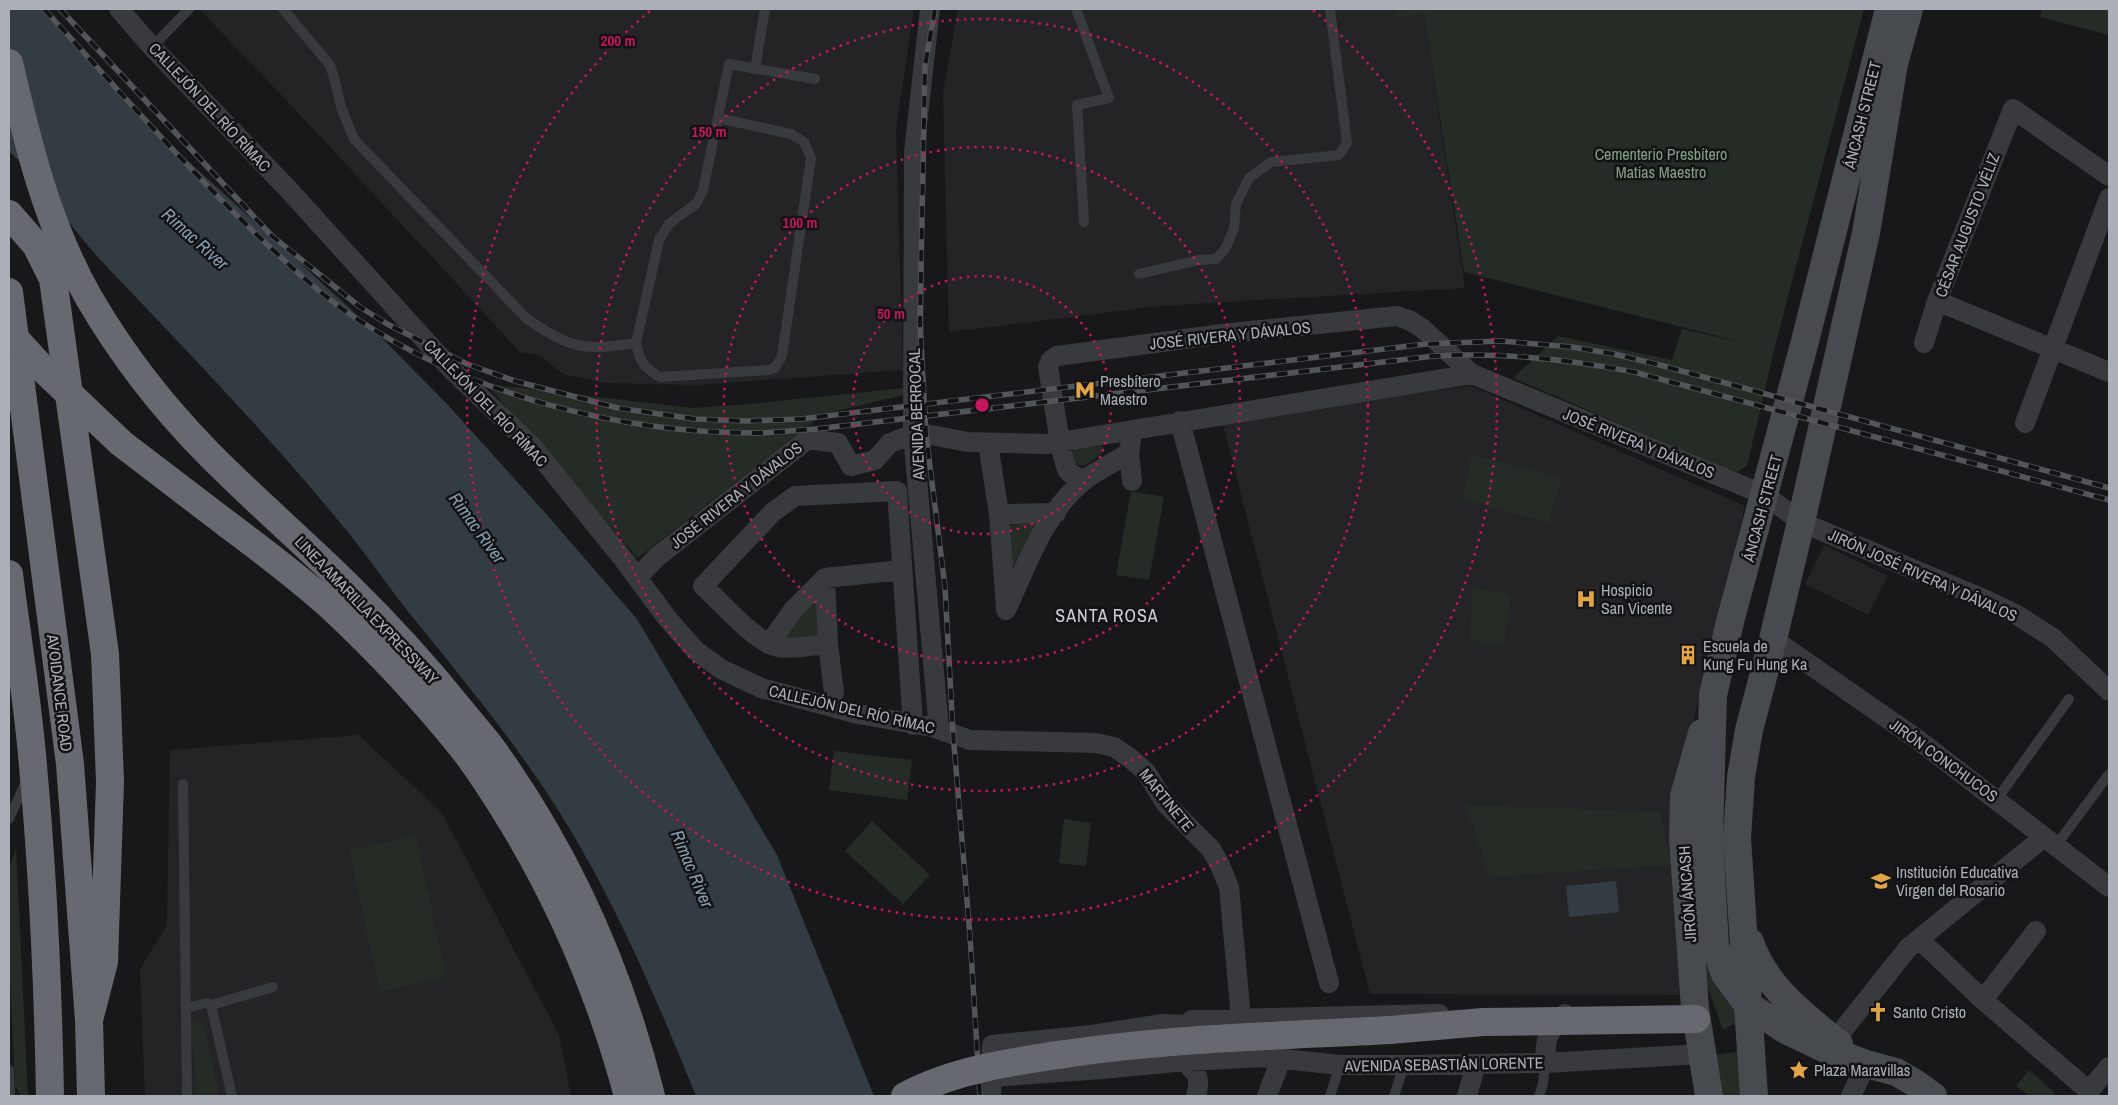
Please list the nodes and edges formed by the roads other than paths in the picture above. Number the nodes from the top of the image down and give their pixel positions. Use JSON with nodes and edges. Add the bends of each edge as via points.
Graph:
{"nodes":[{"id":1,"x":119,"y":9,"type":"edge"},
{"id":2,"x":189,"y":9,"type":"edge"},
{"id":3,"x":283,"y":9,"type":"edge"},
{"id":4,"x":765,"y":9,"type":"edge"},
{"id":5,"x":930,"y":9,"type":"edge"},
{"id":6,"x":1076,"y":9,"type":"edge"},
{"id":7,"x":1330,"y":9,"type":"edge"},
{"id":8,"x":1888,"y":9,"type":"edge"},
{"id":9,"x":1909,"y":9,"type":"edge"},
{"id":10,"x":152,"y":47,"type":"junction"},
{"id":11,"x":9,"y":63,"type":"edge"},
{"id":12,"x":755,"y":69,"type":"junction"},
{"id":13,"x":815,"y":79,"type":"dead end"},
{"id":14,"x":718,"y":118,"type":"junction"},
{"id":15,"x":2109,"y":176,"type":"edge"},
{"id":16,"x":2109,"y":198,"type":"edge"},
{"id":17,"x":9,"y":214,"type":"edge"},
{"id":18,"x":1084,"y":222,"type":"dead end"},
{"id":19,"x":1139,"y":274,"type":"dead end"},
{"id":20,"x":9,"y":292,"type":"edge"},
{"id":21,"x":1937,"y":301,"type":"junction"},
{"id":22,"x":9,"y":332,"type":"edge"},
{"id":23,"x":636,"y":343,"type":"junction"},
{"id":24,"x":1924,"y":343,"type":"dead end"},
{"id":25,"x":1804,"y":344,"type":"junction"},
{"id":26,"x":2054,"y":350,"type":"junction"},
{"id":27,"x":1838,"y":357,"type":"junction"},
{"id":28,"x":2109,"y":372,"type":"edge"},
{"id":29,"x":1472,"y":374,"type":"junction"},
{"id":30,"x":1180,"y":421,"type":"junction"},
{"id":31,"x":2025,"y":423,"type":"dead end"},
{"id":32,"x":1134,"y":428,"type":"junction"},
{"id":33,"x":913,"y":434,"type":"junction"},
{"id":34,"x":1061,"y":441,"type":"junction"},
{"id":35,"x":988,"y":443,"type":"junction"},
{"id":36,"x":1129,"y":453,"type":"junction"},
{"id":37,"x":1085,"y":480,"type":"junction"},
{"id":38,"x":1132,"y":481,"type":"dead end"},
{"id":39,"x":1765,"y":495,"type":"junction"},
{"id":40,"x":1056,"y":513,"type":"junction"},
{"id":41,"x":999,"y":514,"type":"junction"},
{"id":42,"x":1801,"y":522,"type":"junction"},
{"id":43,"x":902,"y":570,"type":"junction"},
{"id":44,"x":9,"y":574,"type":"edge"},
{"id":45,"x":637,"y":578,"type":"junction"},
{"id":46,"x":825,"y":578,"type":"junction"},
{"id":47,"x":1773,"y":639,"type":"junction"},
{"id":48,"x":769,"y":644,"type":"junction"},
{"id":49,"x":828,"y":644,"type":"junction"},
{"id":50,"x":2109,"y":691,"type":"edge"},
{"id":51,"x":834,"y":692,"type":"dead end"},
{"id":52,"x":1713,"y":695,"type":"junction"},
{"id":53,"x":2070,"y":699,"type":"dead end"},
{"id":54,"x":914,"y":724,"type":"junction"},
{"id":55,"x":946,"y":731,"type":"junction"},
{"id":56,"x":33,"y":764,"type":"junction"},
{"id":57,"x":2109,"y":774,"type":"edge"},
{"id":58,"x":183,"y":784,"type":"dead end"},
{"id":59,"x":1997,"y":799,"type":"junction"},
{"id":60,"x":9,"y":819,"type":"edge"},
{"id":61,"x":2050,"y":842,"type":"junction"},
{"id":62,"x":2109,"y":887,"type":"edge"},
{"id":63,"x":1744,"y":924,"type":"junction"},
{"id":64,"x":2036,"y":931,"type":"dead end"},
{"id":65,"x":1919,"y":939,"type":"junction"},
{"id":66,"x":1329,"y":984,"type":"dead end"},
{"id":67,"x":273,"y":987,"type":"dead end"},
{"id":68,"x":1983,"y":1000,"type":"junction"},
{"id":69,"x":211,"y":1005,"type":"junction"},
{"id":70,"x":1749,"y":1006,"type":"junction"},
{"id":71,"x":186,"y":1008,"type":"junction"},
{"id":72,"x":1695,"y":1014,"type":"junction"},
{"id":73,"x":1563,"y":1017,"type":"junction"},
{"id":74,"x":1241,"y":1018,"type":"junction"},
{"id":75,"x":89,"y":1020,"type":"junction"},
{"id":76,"x":1186,"y":1025,"type":"junction"},
{"id":77,"x":1835,"y":1040,"type":"junction"},
{"id":78,"x":1702,"y":1054,"type":"junction"},
{"id":79,"x":1281,"y":1060,"type":"junction"},
{"id":80,"x":1187,"y":1061,"type":"junction"},
{"id":81,"x":1545,"y":1063,"type":"junction"},
{"id":82,"x":1476,"y":1064,"type":"junction"},
{"id":83,"x":1866,"y":1064,"type":"junction"},
{"id":84,"x":1404,"y":1065,"type":"junction"},
{"id":85,"x":1340,"y":1066,"type":"junction"},
{"id":86,"x":2109,"y":1067,"type":"edge"},
{"id":87,"x":9,"y":1070,"type":"edge"},
{"id":88,"x":991,"y":1086,"type":"edge"},
{"id":89,"x":10,"y":1093,"type":"edge"},
{"id":90,"x":50,"y":1096,"type":"edge"},
{"id":91,"x":91,"y":1096,"type":"edge"},
{"id":92,"x":187,"y":1096,"type":"edge"},
{"id":93,"x":232,"y":1096,"type":"edge"},
{"id":94,"x":628,"y":1096,"type":"edge"},
{"id":95,"x":651,"y":1096,"type":"edge"},
{"id":96,"x":905,"y":1096,"type":"edge"},
{"id":97,"x":1196,"y":1096,"type":"edge"},
{"id":98,"x":1267,"y":1096,"type":"edge"},
{"id":99,"x":1330,"y":1096,"type":"edge"},
{"id":100,"x":1394,"y":1096,"type":"edge"},
{"id":101,"x":1467,"y":1096,"type":"edge"},
{"id":102,"x":1539,"y":1096,"type":"edge"},
{"id":103,"x":1709,"y":1096,"type":"edge"},
{"id":104,"x":1754,"y":1096,"type":"edge"},
{"id":105,"x":1851,"y":1096,"type":"edge"},
{"id":106,"x":1933,"y":1096,"type":"edge"}],
"edges":[{"from":1,"to":10,"type":"street","name":"CALLEJÓN DEL RÍO RÍMAC"},
{"from":2,"to":10,"type":"lane"},
{"from":3,"to":23,"type":"lane","via":[[330,65],[340,107],[354,139],[526,319],[558,340],[582,347]]},
{"from":4,"to":12,"type":"lane"},
{"from":5,"to":33,"type":"street","name":"AVENIDA BERROCAL","via":[[914,152]]},
{"from":6,"to":18,"type":"lane","via":[[1109,98],[1077,105]]},
{"from":7,"to":19,"type":"lane","via":[[1348,143],[1344,149],[1339,155],[1271,162],[1249,178],[1236,204],[1234,229],[1225,249],[1216,259]]},
{"from":8,"to":25,"type":"main road","name":"ÁNCASH STREET"},
{"from":9,"to":27,"type":"main road","name":"ÁNCASH STREET","via":[[1894,64],[1866,233]]},
{"from":10,"to":45,"type":"street","name":"CALLEJÓN DEL RÍO RÍMAC","via":[[288,189],[453,371],[532,446]]},
{"from":11,"to":95,"type":"highway","name":"LINEA AMARILLA EXPRESSWAY","via":[[39,184],[58,234],[88,296],[147,384],[206,451],[347,585],[421,661],[497,755],[549,839],[592,925],[627,1012]]},
{"from":12,"to":13,"type":"lane"},
{"from":12,"to":14,"type":"lane","via":[[729,64]]},
{"from":14,"to":23,"type":"lane","via":[[703,190],[697,203],[669,224],[659,240]]},
{"from":14,"to":23,"type":"lane","via":[[791,134],[804,142],[811,158],[782,356],[775,368],[769,370],[660,377],[646,369]]},
{"from":15,"to":21,"type":"street","name":"CÉSAR AUGUSTO VÉLIZ","via":[[2013,109]]},
{"from":16,"to":26,"type":"street"},
{"from":17,"to":75,"type":"highway","via":[[36,245],[53,279],[105,654],[110,782],[104,962]]},
{"from":20,"to":75,"type":"highway","name":"AVOIDANCE ROAD","via":[[70,764]]},
{"from":21,"to":24,"type":"street","name":"CÉSAR AUGUSTO VÉLIZ"},
{"from":21,"to":26,"type":"street"},
{"from":22,"to":94,"type":"highway","name":"LINEA AMARILLA EXPRESSWAY","bridge":true,"via":[[121,443],[330,606],[403,680],[464,750],[524,843],[571,933],[606,1020]]},
{"from":25,"to":27,"type":"main road","via":[[1823,344]]},
{"from":25,"to":39,"type":"main road","name":"ÁNCASH STREET"},
{"from":26,"to":28,"type":"street"},
{"from":26,"to":31,"type":"street"},
{"from":27,"to":42,"type":"main road","name":"ÁNCASH STREET"},
{"from":29,"to":30,"type":"street","name":"JOSÉ RIVERA Y DÁVALOS"},
{"from":29,"to":34,"type":"street","name":"JOSÉ RIVERA Y DÁVALOS","via":[[1423,329],[1397,316],[1230,333],[1057,356],[1048,367]]},
{"from":29,"to":39,"type":"street","name":"JOSÉ RIVERA Y DÁVALOS"},
{"from":30,"to":32,"type":"street","name":"JOSÉ RIVERA Y DÁVALOS"},
{"from":30,"to":66,"type":"street"},
{"from":32,"to":34,"type":"street","name":"JOSÉ RIVERA Y DÁVALOS"},
{"from":32,"to":36,"type":"street"},
{"from":33,"to":35,"type":"street","name":"JOSÉ RIVERA Y DÁVALOS"},
{"from":33,"to":45,"type":"street","name":"JOSÉ RIVERA Y DÁVALOS","via":[[890,443],[874,460],[851,466],[838,443],[808,439],[657,557]]},
{"from":33,"to":55,"type":"street","name":"AVENIDA BERROCAL"},
{"from":34,"to":35,"type":"street","name":"JOSÉ RIVERA Y DÁVALOS","via":[[1048,444]]},
{"from":34,"to":37,"type":"street","via":[[1068,470]]},
{"from":35,"to":41,"type":"street"},
{"from":36,"to":37,"type":"street"},
{"from":36,"to":38,"type":"street"},
{"from":37,"to":40,"type":"street"},
{"from":39,"to":42,"type":"street","name":"JOSÉ RIVERA Y DÁVALOS"},
{"from":39,"to":52,"type":"main road","name":"ÁNCASH STREET"},
{"from":40,"to":41,"type":"street"},
{"from":40,"to":41,"type":"street","via":[[1037,541],[1006,610]]},
{"from":42,"to":47,"type":"main road","name":"ÁNCASH STREET"},
{"from":42,"to":50,"type":"street","name":"JIRÓN JOSÉ RIVERA Y DÁVALOS","via":[[2017,615],[2053,638]]},
{"from":43,"to":46,"type":"street"},
{"from":43,"to":48,"type":"street","via":[[897,491],[795,496],[773,512],[703,586]]},
{"from":43,"to":54,"type":"street"},
{"from":44,"to":56,"type":"highway"},
{"from":45,"to":54,"type":"street","name":"CALLEJÓN DEL RÍO RÍMAC","via":[[695,650],[721,669],[761,688],[807,702]]},
{"from":46,"to":48,"type":"street","via":[[794,609]]},
{"from":46,"to":49,"type":"street"},
{"from":47,"to":59,"type":"street","name":"JIRÓN CONCHUCOS"},
{"from":47,"to":63,"type":"main road","name":"ÁNCASH STREET","via":[[1749,730],[1741,777],[1737,838]]},
{"from":48,"to":49,"type":"street","via":[[780,647]]},
{"from":49,"to":51,"type":"street"},
{"from":52,"to":70,"type":"main road","name":"ÁNCASH STREET","via":[[1709,839],[1715,946],[1725,974]]},
{"from":52,"to":72,"type":"main road","name":"JIRÓN ÁNCASH","via":[[1684,796],[1683,839]]},
{"from":53,"to":59,"type":"lane"},
{"from":54,"to":55,"type":"street","name":"CALLEJÓN DEL RÍO RÍMAC"},
{"from":55,"to":74,"type":"street","name":"MARTINETE","via":[[970,740],[1096,743],[1114,748],[1146,772],[1166,804],[1211,848],[1229,887]]},
{"from":56,"to":60,"type":"lane"},
{"from":56,"to":90,"type":"highway","via":[[42,879]]},
{"from":57,"to":61,"type":"lane"},
{"from":58,"to":71,"type":"lane"},
{"from":59,"to":61,"type":"street","name":"JIRÓN CONCHUCOS"},
{"from":61,"to":62,"type":"street","name":"JIRÓN CONCHUCOS"},
{"from":61,"to":65,"type":"street"},
{"from":63,"to":70,"type":"main road"},
{"from":63,"to":77,"type":"main road","via":[[1754,955],[1771,982]]},
{"from":64,"to":68,"type":"street"},
{"from":65,"to":68,"type":"street"},
{"from":65,"to":77,"type":"street","via":[[1908,948]]},
{"from":67,"to":69,"type":"lane"},
{"from":68,"to":86,"type":"street","via":[[2089,1091]]},
{"from":69,"to":71,"type":"lane"},
{"from":69,"to":93,"type":"lane"},
{"from":70,"to":83,"type":"main road","via":[[1795,1034]]},
{"from":70,"to":104,"type":"main road"},
{"from":71,"to":92,"type":"lane"},
{"from":72,"to":73,"type":"highway"},
{"from":72,"to":78,"type":"main road","name":"JIRÓN ÁNCASH"},
{"from":73,"to":74,"type":"street"},
{"from":73,"to":81,"type":"street","via":[[1546,1040]]},
{"from":73,"to":96,"type":"highway","bridge":true,"via":[[1095,1049],[1008,1062],[961,1074]]},
{"from":74,"to":76,"type":"street","via":[[1192,1020]]},
{"from":75,"to":91,"type":"highway","name":"AVOIDANCE ROAD"},
{"from":76,"to":80,"type":"street","via":[[1181,1033],[1181,1050]]},
{"from":76,"to":88,"type":"street","via":[[1162,1024],[992,1045]]},
{"from":77,"to":83,"type":"main road"},
{"from":78,"to":81,"type":"street","name":"AVENIDA SEBASTIÁN LORENTE"},
{"from":78,"to":103,"type":"main road","name":"JIRÓN ÁNCASH"},
{"from":79,"to":80,"type":"street","name":"AVENIDA SEBASTIÁN LORENTE","via":[[1264,1057]]},
{"from":79,"to":85,"type":"street","name":"AVENIDA SEBASTIÁN LORENTE"},
{"from":79,"to":98,"type":"street"},
{"from":80,"to":88,"type":"street","name":"AVENIDA SEBASTIÁN LORENTE"},
{"from":80,"to":97,"type":"street","via":[[1197,1074]]},
{"from":81,"to":82,"type":"street","name":"AVENIDA SEBASTIÁN LORENTE"},
{"from":81,"to":102,"type":"lane"},
{"from":82,"to":84,"type":"street","name":"AVENIDA SEBASTIÁN LORENTE"},
{"from":82,"to":101,"type":"street"},
{"from":83,"to":105,"type":"street"},
{"from":83,"to":106,"type":"main road","via":[[1896,1072]]},
{"from":84,"to":85,"type":"street","name":"AVENIDA SEBASTIÁN LORENTE"},
{"from":84,"to":100,"type":"lane"},
{"from":85,"to":99,"type":"lane"},
{"from":87,"to":89,"type":"lane"}]}
